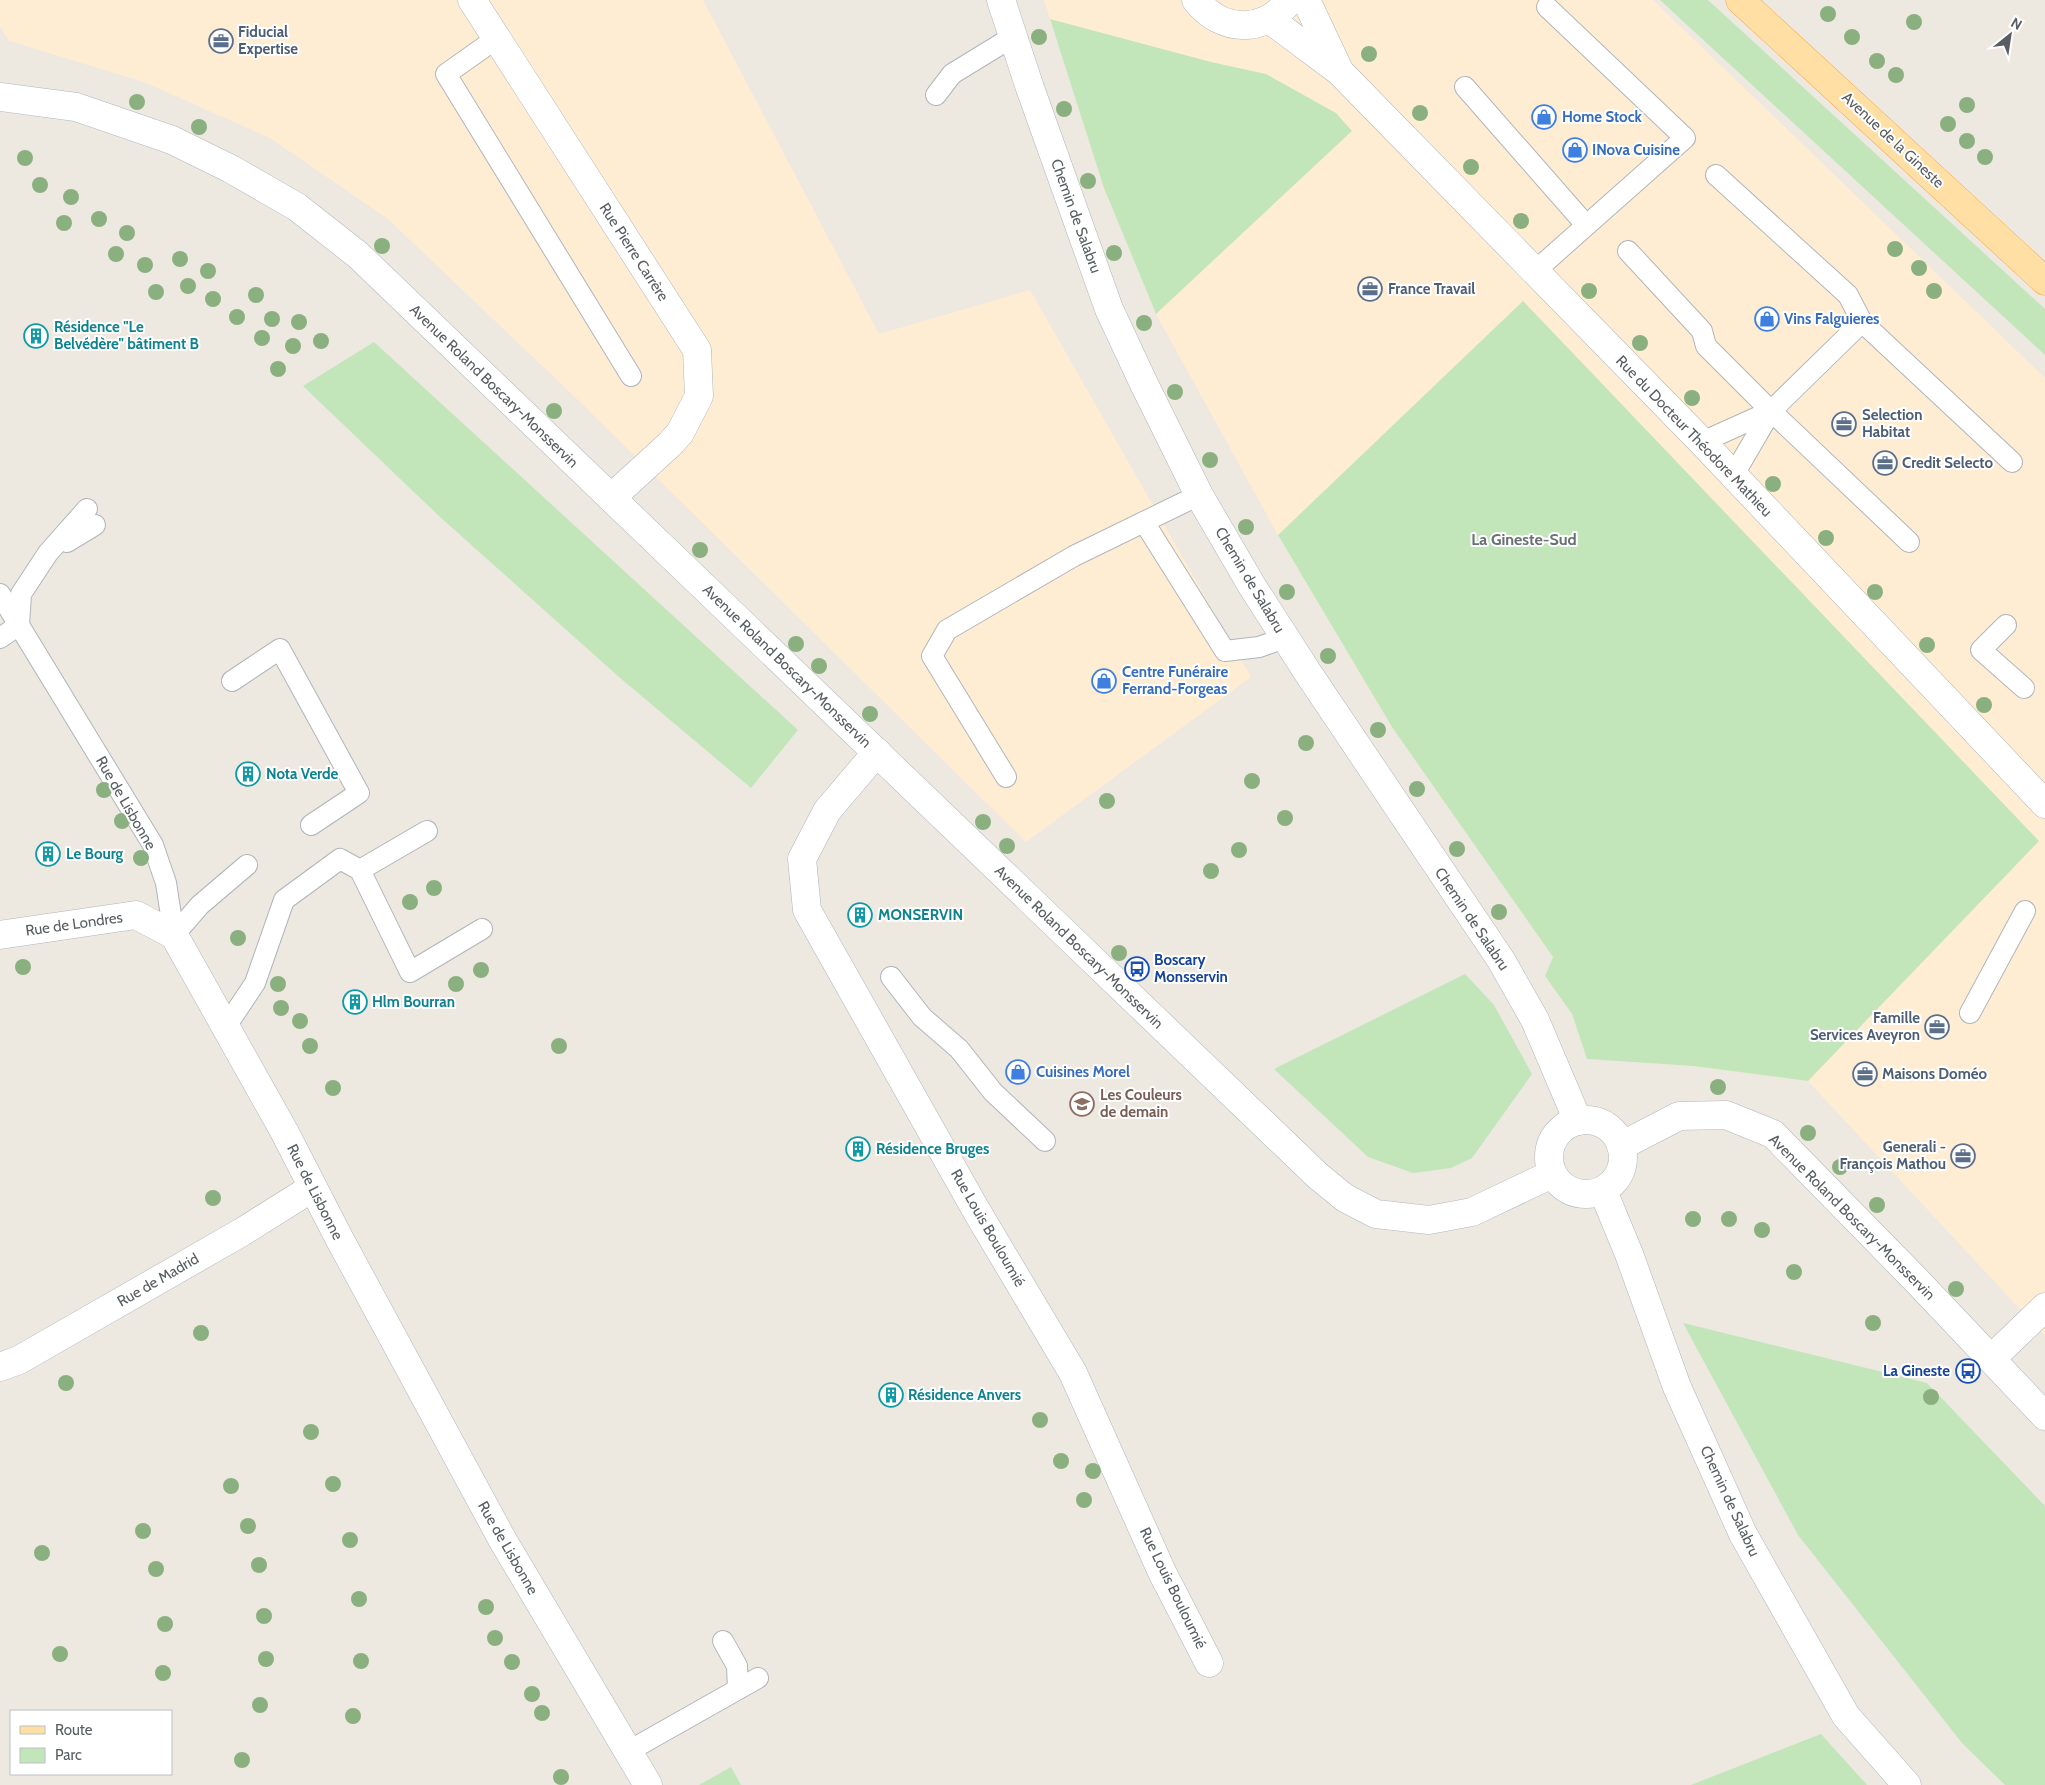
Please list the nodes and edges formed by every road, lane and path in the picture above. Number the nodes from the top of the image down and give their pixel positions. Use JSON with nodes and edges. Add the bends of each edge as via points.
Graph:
{"nodes":[{"id":1,"x":472,"y":0,"type":"edge"},
{"id":2,"x":1001,"y":0,"type":"edge"},
{"id":3,"x":1196,"y":0,"type":"edge"},
{"id":4,"x":1290,"y":0,"type":"edge"},
{"id":5,"x":1306,"y":0,"type":"edge"},
{"id":6,"x":1740,"y":0,"type":"edge"},
{"id":7,"x":1547,"y":7,"type":"dead end"},
{"id":8,"x":1269,"y":19,"type":"junction"},
{"id":9,"x":1014,"y":36,"type":"junction"},
{"id":10,"x":497,"y":38,"type":"junction"},
{"id":11,"x":1339,"y":71,"type":"junction"},
{"id":12,"x":1465,"y":88,"type":"dead end"},
{"id":13,"x":936,"y":95,"type":"dead end"},
{"id":14,"x":0,"y":97,"type":"edge"},
{"id":15,"x":1716,"y":175,"type":"dead end"},
{"id":16,"x":1586,"y":225,"type":"junction"},
{"id":17,"x":1628,"y":251,"type":"dead end"},
{"id":18,"x":1536,"y":271,"type":"junction"},
{"id":19,"x":2045,"y":281,"type":"edge"},
{"id":20,"x":1862,"y":322,"type":"junction"},
{"id":21,"x":631,"y":376,"type":"dead end"},
{"id":22,"x":1771,"y":411,"type":"junction"},
{"id":23,"x":1702,"y":442,"type":"junction"},
{"id":24,"x":2012,"y":462,"type":"dead end"},
{"id":25,"x":1733,"y":476,"type":"junction"},
{"id":26,"x":1199,"y":495,"type":"junction"},
{"id":27,"x":611,"y":498,"type":"junction"},
{"id":28,"x":91,"y":517,"type":"dead end"},
{"id":29,"x":1144,"y":522,"type":"junction"},
{"id":30,"x":1909,"y":542,"type":"dead end"},
{"id":31,"x":0,"y":594,"type":"edge"},
{"id":32,"x":2006,"y":624,"type":"dead end"},
{"id":33,"x":19,"y":625,"type":"junction"},
{"id":34,"x":0,"y":638,"type":"edge"},
{"id":35,"x":1285,"y":638,"type":"junction"},
{"id":36,"x":232,"y":681,"type":"dead end"},
{"id":37,"x":2024,"y":688,"type":"dead end"},
{"id":38,"x":877,"y":752,"type":"junction"},
{"id":39,"x":1006,"y":777,"type":"dead end"},
{"id":40,"x":2045,"y":804,"type":"edge"},
{"id":41,"x":310,"y":825,"type":"dead end"},
{"id":42,"x":427,"y":831,"type":"dead end"},
{"id":43,"x":247,"y":865,"type":"dead end"},
{"id":44,"x":360,"y":870,"type":"junction"},
{"id":45,"x":2024,"y":911,"type":"dead end"},
{"id":46,"x":482,"y":929,"type":"dead end"},
{"id":47,"x":0,"y":935,"type":"edge"},
{"id":48,"x":174,"y":935,"type":"junction"},
{"id":49,"x":891,"y":977,"type":"dead end"},
{"id":50,"x":1970,"y":1014,"type":"dead end"},
{"id":51,"x":225,"y":1028,"type":"junction"},
{"id":52,"x":1578,"y":1121,"type":"junction"},
{"id":53,"x":1045,"y":1141,"type":"dead end"},
{"id":54,"x":1621,"y":1146,"type":"junction"},
{"id":55,"x":1552,"y":1174,"type":"junction"},
{"id":56,"x":312,"y":1188,"type":"junction"},
{"id":57,"x":1603,"y":1191,"type":"junction"},
{"id":58,"x":2045,"y":1307,"type":"edge"},
{"id":59,"x":1991,"y":1359,"type":"junction"},
{"id":60,"x":0,"y":1367,"type":"edge"},
{"id":61,"x":2045,"y":1416,"type":"edge"},
{"id":62,"x":723,"y":1641,"type":"dead end"},
{"id":63,"x":1210,"y":1662,"type":"dead end"},
{"id":64,"x":758,"y":1678,"type":"dead end"},
{"id":65,"x":738,"y":1689,"type":"junction"},
{"id":66,"x":627,"y":1752,"type":"junction"},
{"id":67,"x":648,"y":1785,"type":"edge"},
{"id":68,"x":1906,"y":1785,"type":"edge"}],
"edges":[{"from":1,"to":10,"type":"street","name":"Rue Pierre Carrère"},
{"from":2,"to":9,"type":"street","name":"Chemin de Salabru"},
{"from":3,"to":8,"type":"street","via":[[1218,20],[1234,25],[1252,25]]},
{"from":4,"to":8,"type":"street"},
{"from":5,"to":11,"type":"street","name":"Rue du Docteur Théodore Mathieu"},
{"from":6,"to":19,"type":"main road","name":"Avenue de la Gineste"},
{"from":7,"to":16,"type":"lane","via":[[1685,138]]},
{"from":8,"to":11,"type":"street","name":"Rue du Docteur Théodore Mathieu"},
{"from":9,"to":13,"type":"lane","via":[[952,74]]},
{"from":9,"to":26,"type":"street","name":"Chemin de Salabru","via":[[1110,309]]},
{"from":10,"to":21,"type":"lane","via":[[446,74]]},
{"from":10,"to":27,"type":"street","name":"Rue Pierre Carrère","via":[[697,350],[699,396],[680,433]]},
{"from":11,"to":18,"type":"street","name":"Rue du Docteur Théodore Mathieu"},
{"from":12,"to":16,"type":"lane"},
{"from":14,"to":27,"type":"street","name":"Avenue Roland Boscary-Monsservin","via":[[76,107],[172,140],[297,207],[358,255]]},
{"from":15,"to":20,"type":"lane","via":[[1848,296]]},
{"from":16,"to":18,"type":"lane"},
{"from":17,"to":22,"type":"lane","via":[[1702,331],[1706,346]]},
{"from":18,"to":23,"type":"street","name":"Rue du Docteur Théodore Mathieu"},
{"from":20,"to":22,"type":"lane"},
{"from":20,"to":24,"type":"lane"},
{"from":22,"to":23,"type":"lane"},
{"from":22,"to":25,"type":"lane"},
{"from":22,"to":30,"type":"lane"},
{"from":23,"to":25,"type":"street","name":"Rue du Docteur Théodore Mathieu"},
{"from":25,"to":40,"type":"street","name":"Rue du Docteur Théodore Mathieu"},
{"from":26,"to":29,"type":"lane"},
{"from":26,"to":35,"type":"street","name":"Chemin de Salabru"},
{"from":27,"to":38,"type":"street","name":"Avenue Roland Boscary-Monsservin"},
{"from":28,"to":33,"type":"lane","via":[[48,553],[21,594]]},
{"from":29,"to":35,"type":"lane","via":[[1225,651],[1259,648]]},
{"from":29,"to":39,"type":"lane","via":[[1074,556],[947,630],[932,656]]},
{"from":31,"to":33,"type":"lane","name":"Rue de Lisbonne"},
{"from":32,"to":37,"type":"lane","via":[[1981,650]]},
{"from":33,"to":34,"type":"lane"},
{"from":33,"to":48,"type":"lane","name":"Rue de Lisbonne","via":[[153,846],[166,883]]},
{"from":35,"to":52,"type":"street","name":"Chemin de Salabru","via":[[1502,960],[1535,1020]]},
{"from":36,"to":41,"type":"lane","via":[[280,649],[358,793]]},
{"from":38,"to":55,"type":"street","name":"Avenue Roland Boscary-Monsservin","via":[[1311,1170],[1346,1198],[1376,1214],[1429,1220],[1472,1212]]},
{"from":38,"to":63,"type":"street","name":"Rue Louis Bouloumié","via":[[827,811],[802,859],[808,910],[976,1210],[1073,1373],[1162,1572]]},
{"from":42,"to":44,"type":"lane"},
{"from":43,"to":48,"type":"lane","via":[[200,905]]},
{"from":44,"to":46,"type":"lane","via":[[410,972]]},
{"from":44,"to":51,"type":"lane","via":[[340,859],[284,900],[256,983]]},
{"from":45,"to":50,"type":"lane"},
{"from":47,"to":48,"type":"street","name":"Rue de Londres","via":[[136,915]]},
{"from":48,"to":51,"type":"street","name":"Rue de Lisbonne"},
{"from":49,"to":53,"type":"lane","via":[[922,1017],[959,1049],[993,1092]]},
{"from":51,"to":56,"type":"street","name":"Rue de Lisbonne","via":[[284,1131]]},
{"from":52,"to":54,"type":"street","via":[[1588,1120],[1609,1128]]},
{"from":52,"to":55,"type":"street","via":[[1567,1125],[1552,1141],[1549,1152]]},
{"from":54,"to":57,"type":"street","via":[[1622,1166],[1612,1185]]},
{"from":54,"to":59,"type":"street","name":"Avenue Roland Boscary-Monsservin","via":[[1679,1116],[1726,1115],[1773,1134]]},
{"from":55,"to":57,"type":"street","via":[[1568,1191],[1580,1194]]},
{"from":56,"to":60,"type":"street","name":"Rue de Madrid","via":[[19,1360]]},
{"from":56,"to":66,"type":"street","name":"Rue de Lisbonne","via":[[502,1539]]},
{"from":57,"to":68,"type":"street","name":"Chemin de Salabru","via":[[1678,1387],[1743,1534],[1846,1716]]},
{"from":58,"to":59,"type":"street"},
{"from":59,"to":61,"type":"street","name":"Avenue Roland Boscary-Monsservin"},
{"from":62,"to":65,"type":"lane","via":[[737,1666]]},
{"from":64,"to":65,"type":"lane"},
{"from":65,"to":66,"type":"lane"},
{"from":66,"to":67,"type":"street","name":"Rue de Lisbonne"}]}
